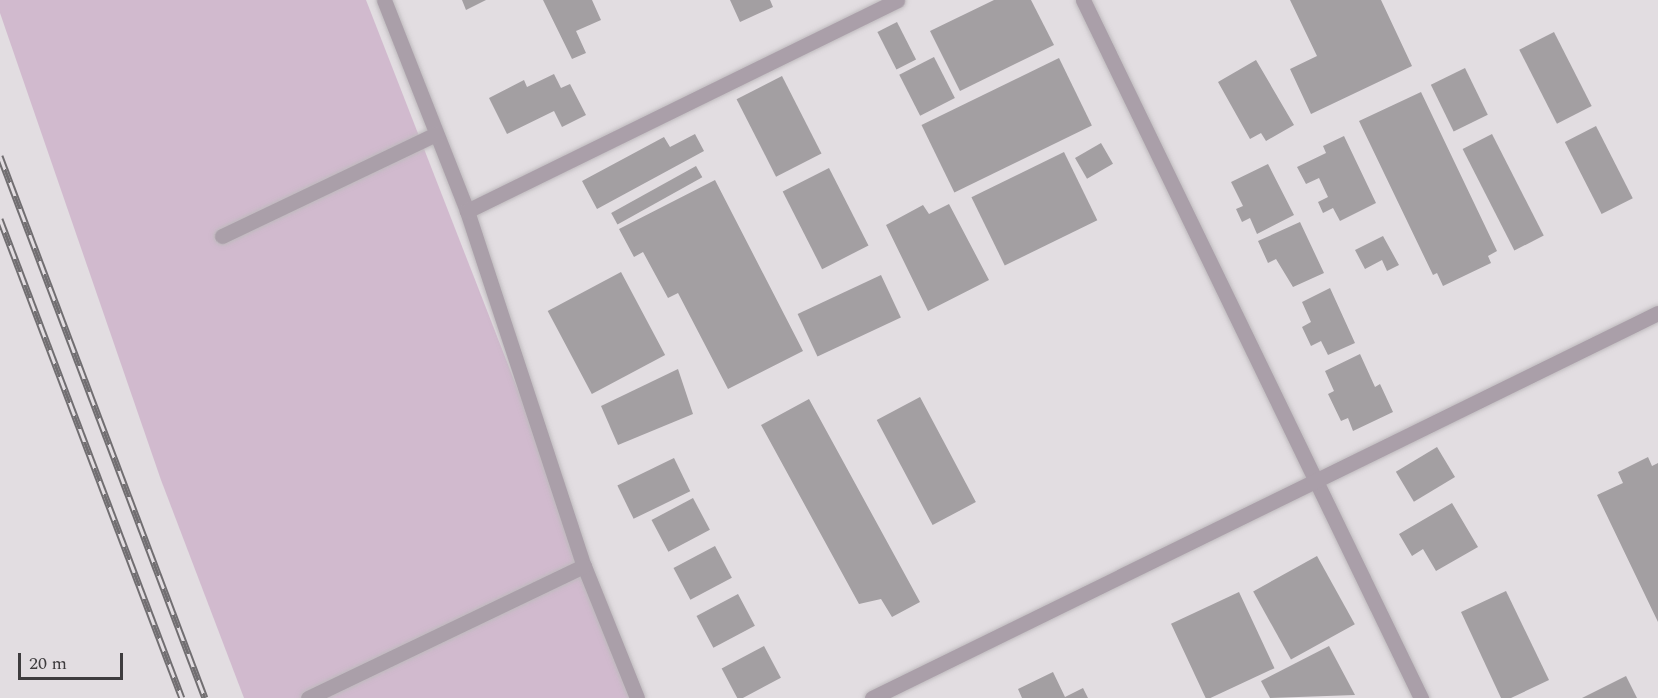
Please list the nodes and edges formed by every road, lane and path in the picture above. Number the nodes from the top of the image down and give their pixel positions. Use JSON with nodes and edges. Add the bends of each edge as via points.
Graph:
{"nodes":[{"id":1,"x":384,"y":0,"type":"edge"},
{"id":2,"x":897,"y":0,"type":"edge"},
{"id":3,"x":1083,"y":0,"type":"edge"},
{"id":4,"x":436,"y":134,"type":"junction"},
{"id":5,"x":467,"y":211,"type":"junction"},
{"id":6,"x":222,"y":236,"type":"dead end"},
{"id":7,"x":1658,"y":313,"type":"edge"},
{"id":8,"x":1316,"y":480,"type":"junction"},
{"id":9,"x":585,"y":566,"type":"junction"},
{"id":10,"x":308,"y":698,"type":"edge"},
{"id":11,"x":637,"y":698,"type":"edge"},
{"id":12,"x":872,"y":698,"type":"edge"},
{"id":13,"x":1421,"y":698,"type":"edge"}],
"edges":[{"from":1,"to":4,"type":"street"},
{"from":2,"to":5,"type":"street"},
{"from":3,"to":8,"type":"street"},
{"from":4,"to":5,"type":"street"},
{"from":4,"to":6,"type":"street"},
{"from":5,"to":9,"type":"street"},
{"from":7,"to":8,"type":"street"},
{"from":8,"to":12,"type":"street"},
{"from":8,"to":13,"type":"street"},
{"from":9,"to":10,"type":"street"},
{"from":9,"to":11,"type":"street"}]}
